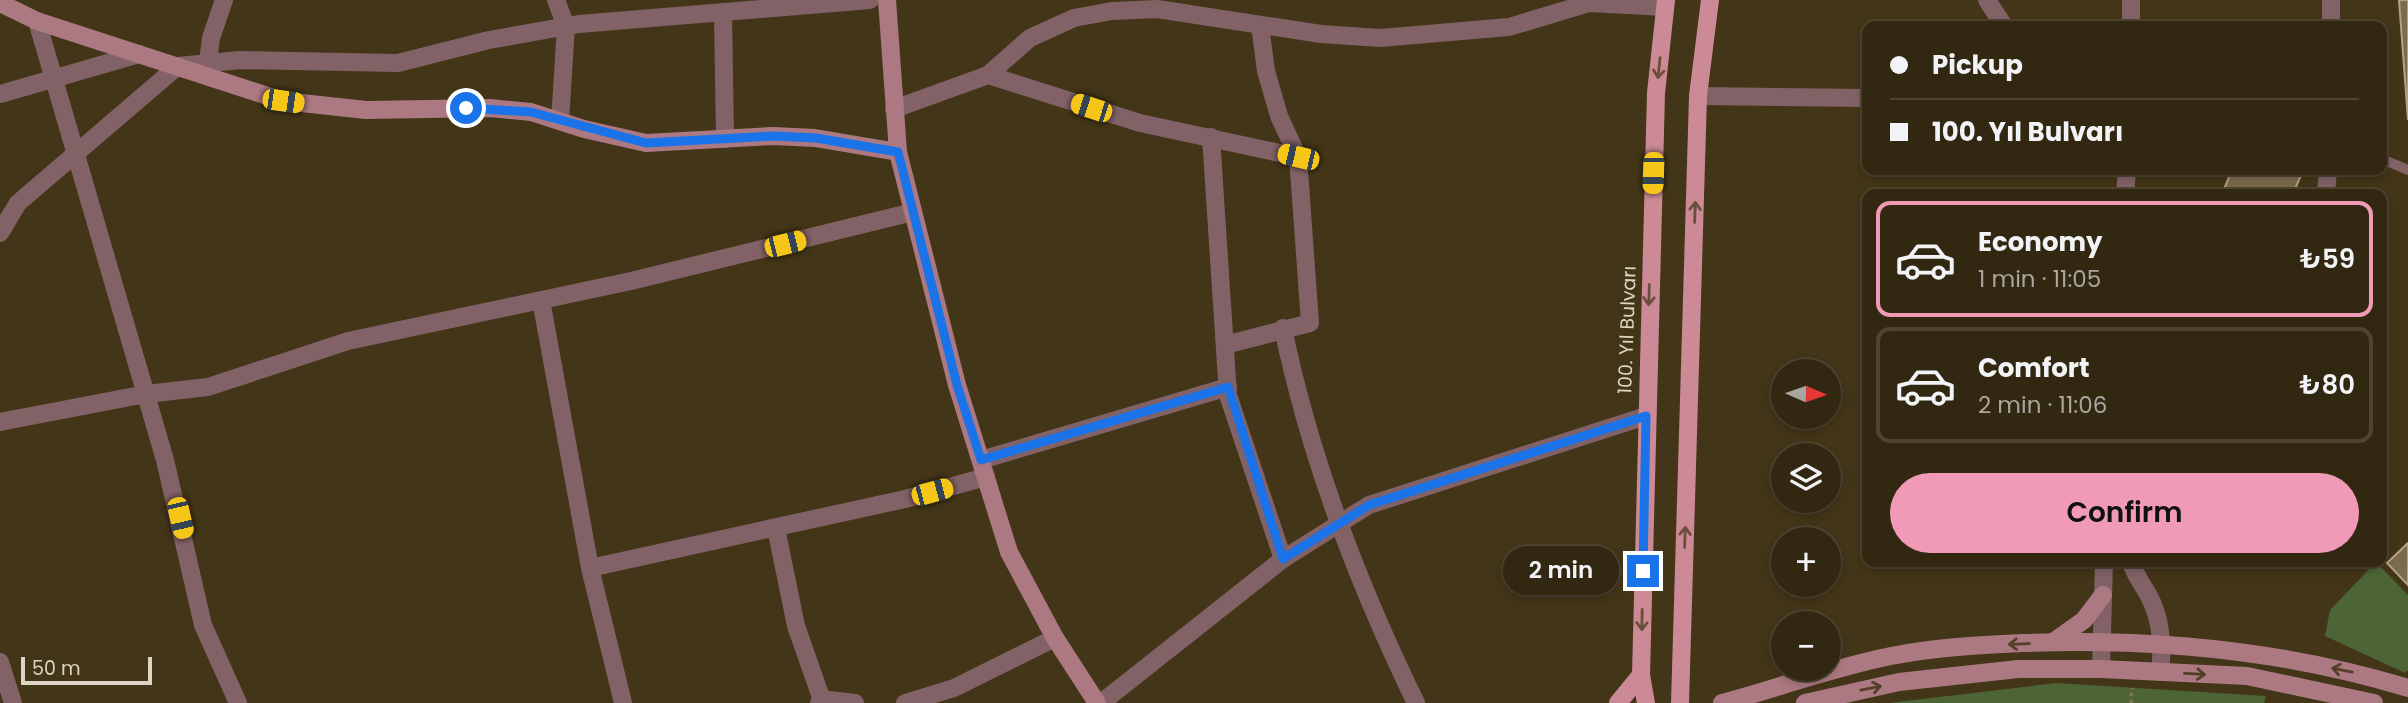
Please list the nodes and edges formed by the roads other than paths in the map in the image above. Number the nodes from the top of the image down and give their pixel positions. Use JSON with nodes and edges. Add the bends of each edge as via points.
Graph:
{"nodes":[{"id":1,"x":224,"y":0,"type":"edge"},
{"id":2,"x":556,"y":0,"type":"edge"},
{"id":3,"x":870,"y":0,"type":"edge"},
{"id":4,"x":887,"y":0,"type":"edge"},
{"id":5,"x":1710,"y":0,"type":"edge"},
{"id":6,"x":1987,"y":0,"type":"edge"},
{"id":7,"x":2131,"y":0,"type":"edge"},
{"id":8,"x":2331,"y":0,"type":"edge"},
{"id":9,"x":0,"y":3,"type":"edge"},
{"id":10,"x":1666,"y":3,"type":"edge"},
{"id":11,"x":723,"y":12,"type":"junction"},
{"id":12,"x":37,"y":21,"type":"junction"},
{"id":13,"x":2001,"y":21,"type":"edge"},
{"id":14,"x":2131,"y":21,"type":"edge"},
{"id":15,"x":2331,"y":21,"type":"edge"},
{"id":16,"x":1260,"y":25,"type":"junction"},
{"id":17,"x":566,"y":26,"type":"junction"},
{"id":18,"x":139,"y":54,"type":"junction"},
{"id":19,"x":208,"y":62,"type":"junction"},
{"id":20,"x":178,"y":66,"type":"junction"},
{"id":21,"x":988,"y":75,"type":"junction"},
{"id":22,"x":54,"y":79,"type":"junction"},
{"id":23,"x":0,"y":94,"type":"edge"},
{"id":24,"x":1698,"y":96,"type":"junction"},
{"id":25,"x":1862,"y":98,"type":"edge"},
{"id":26,"x":894,"y":109,"type":"junction"},
{"id":27,"x":560,"y":121,"type":"junction"},
{"id":28,"x":1211,"y":137,"type":"junction"},
{"id":29,"x":725,"y":139,"type":"junction"},
{"id":30,"x":76,"y":152,"type":"junction"},
{"id":31,"x":898,"y":152,"type":"junction"},
{"id":32,"x":1298,"y":157,"type":"junction"},
{"id":33,"x":2387,"y":161,"type":"edge"},
{"id":34,"x":2408,"y":170,"type":"edge"},
{"id":35,"x":913,"y":212,"type":"junction"},
{"id":36,"x":0,"y":233,"type":"edge"},
{"id":37,"x":541,"y":300,"type":"junction"},
{"id":38,"x":1283,"y":328,"type":"junction"},
{"id":39,"x":1225,"y":345,"type":"junction"},
{"id":40,"x":1228,"y":387,"type":"junction"},
{"id":41,"x":146,"y":394,"type":"junction"},
{"id":42,"x":1646,"y":416,"type":"junction"},
{"id":43,"x":0,"y":422,"type":"edge"},
{"id":44,"x":983,"y":469,"type":"junction"},
{"id":45,"x":1338,"y":523,"type":"junction"},
{"id":46,"x":776,"y":528,"type":"junction"},
{"id":47,"x":1283,"y":559,"type":"junction"},
{"id":48,"x":2105,"y":567,"type":"edge"},
{"id":49,"x":2134,"y":567,"type":"edge"},
{"id":50,"x":590,"y":568,"type":"junction"},
{"id":51,"x":2103,"y":595,"type":"junction"},
{"id":52,"x":1055,"y":638,"type":"junction"},
{"id":53,"x":2053,"y":642,"type":"junction"},
{"id":54,"x":2102,"y":642,"type":"junction"},
{"id":55,"x":2163,"y":645,"type":"junction"},
{"id":56,"x":0,"y":662,"type":"edge"},
{"id":57,"x":2101,"y":669,"type":"junction"},
{"id":58,"x":2160,"y":672,"type":"junction"},
{"id":59,"x":1641,"y":675,"type":"junction"},
{"id":60,"x":2408,"y":688,"type":"edge"},
{"id":61,"x":821,"y":702,"type":"edge"},
{"id":62,"x":13,"y":703,"type":"edge"},
{"id":63,"x":238,"y":703,"type":"edge"},
{"id":64,"x":623,"y":703,"type":"edge"},
{"id":65,"x":855,"y":703,"type":"edge"},
{"id":66,"x":905,"y":703,"type":"edge"},
{"id":67,"x":1099,"y":703,"type":"edge"},
{"id":68,"x":1416,"y":703,"type":"edge"},
{"id":69,"x":1618,"y":703,"type":"edge"},
{"id":70,"x":1646,"y":703,"type":"edge"},
{"id":71,"x":1680,"y":703,"type":"edge"},
{"id":72,"x":1722,"y":703,"type":"edge"},
{"id":73,"x":1805,"y":703,"type":"edge"},
{"id":74,"x":2374,"y":703,"type":"edge"}],
"edges":[{"from":1,"to":19,"type":"street"},
{"from":2,"to":17,"type":"street"},
{"from":3,"to":11,"type":"street"},
{"from":4,"to":26,"type":"street"},
{"from":5,"to":24,"type":"main road"},
{"from":6,"to":13,"type":"street"},
{"from":7,"to":14,"type":"street"},
{"from":8,"to":15,"type":"street"},
{"from":9,"to":12,"type":"street"},
{"from":10,"to":16,"type":"street","via":[[1589,3],[1509,27],[1429,36],[1321,34]]},
{"from":10,"to":42,"type":"main road","name":"100. Yıl Bulvarı","one_way":true,"via":[[1656,93]]},
{"from":11,"to":17,"type":"street"},
{"from":11,"to":29,"type":"street"},
{"from":12,"to":18,"type":"street"},
{"from":12,"to":22,"type":"street"},
{"from":16,"to":21,"type":"street","via":[[1157,9],[1099,13],[1074,18],[1030,38]]},
{"from":16,"to":32,"type":"street","via":[[1266,71],[1279,116]]},
{"from":17,"to":19,"type":"street","via":[[398,63]]},
{"from":17,"to":27,"type":"street"},
{"from":18,"to":20,"type":"street"},
{"from":18,"to":22,"type":"street"},
{"from":19,"to":20,"type":"street"},
{"from":20,"to":27,"type":"street","via":[[283,101],[366,110],[490,108],[531,112]]},
{"from":20,"to":30,"type":"street"},
{"from":21,"to":26,"type":"street"},
{"from":21,"to":28,"type":"street","via":[[1140,123]]},
{"from":22,"to":23,"type":"street"},
{"from":22,"to":30,"type":"street"},
{"from":24,"to":25,"type":"street"},
{"from":71,"to":24,"type":"main road","one_way":true},
{"from":26,"to":31,"type":"street"},
{"from":27,"to":29,"type":"street","via":[[646,143]]},
{"from":28,"to":32,"type":"street"},
{"from":28,"to":39,"type":"street"},
{"from":29,"to":31,"type":"street","via":[[816,138]]},
{"from":30,"to":36,"type":"street","via":[[18,203]]},
{"from":30,"to":41,"type":"street"},
{"from":31,"to":35,"type":"street"},
{"from":32,"to":38,"type":"street","via":[[1310,323]]},
{"from":33,"to":34,"type":"lane"},
{"from":35,"to":37,"type":"street"},
{"from":35,"to":44,"type":"street"},
{"from":37,"to":41,"type":"street","via":[[348,341],[208,387]]},
{"from":37,"to":50,"type":"street"},
{"from":38,"to":39,"type":"street"},
{"from":38,"to":45,"type":"street","via":[[1297,396]]},
{"from":39,"to":40,"type":"street"},
{"from":40,"to":44,"type":"street"},
{"from":40,"to":47,"type":"street"},
{"from":41,"to":43,"type":"street"},
{"from":41,"to":63,"type":"street","via":[[203,625]]},
{"from":42,"to":45,"type":"street","via":[[1369,505]]},
{"from":42,"to":59,"type":"main road","name":"100. Yıl Bulvarı","one_way":true},
{"from":44,"to":46,"type":"street"},
{"from":44,"to":52,"type":"street","via":[[1009,552]]},
{"from":45,"to":47,"type":"street"},
{"from":45,"to":68,"type":"street"},
{"from":46,"to":50,"type":"street"},
{"from":46,"to":61,"type":"street","via":[[796,626]]},
{"from":47,"to":67,"type":"street"},
{"from":48,"to":51,"type":"street"},
{"from":49,"to":55,"type":"street","via":[[2150,598]]},
{"from":50,"to":64,"type":"street"},
{"from":51,"to":53,"type":"street","via":[[2084,620]]},
{"from":51,"to":54,"type":"street"},
{"from":52,"to":66,"type":"street","via":[[954,688]]},
{"from":52,"to":67,"type":"street"},
{"from":53,"to":54,"type":"street"},
{"from":53,"to":72,"type":"street","one_way":true,"via":[[1891,656]]},
{"from":54,"to":55,"type":"street"},
{"from":54,"to":57,"type":"street"},
{"from":55,"to":58,"type":"street"},
{"from":60,"to":55,"type":"street","one_way":true,"via":[[2283,658]]},
{"from":56,"to":62,"type":"street"},
{"from":57,"to":58,"type":"street"},
{"from":73,"to":57,"type":"street","one_way":true,"via":[[1910,681],[2018,669]]},
{"from":58,"to":74,"type":"street","one_way":true,"via":[[2248,676]]},
{"from":59,"to":69,"type":"main road"},
{"from":59,"to":70,"type":"main road","name":"100. Yıl Bulvarı"},
{"from":61,"to":65,"type":"street"}]}
